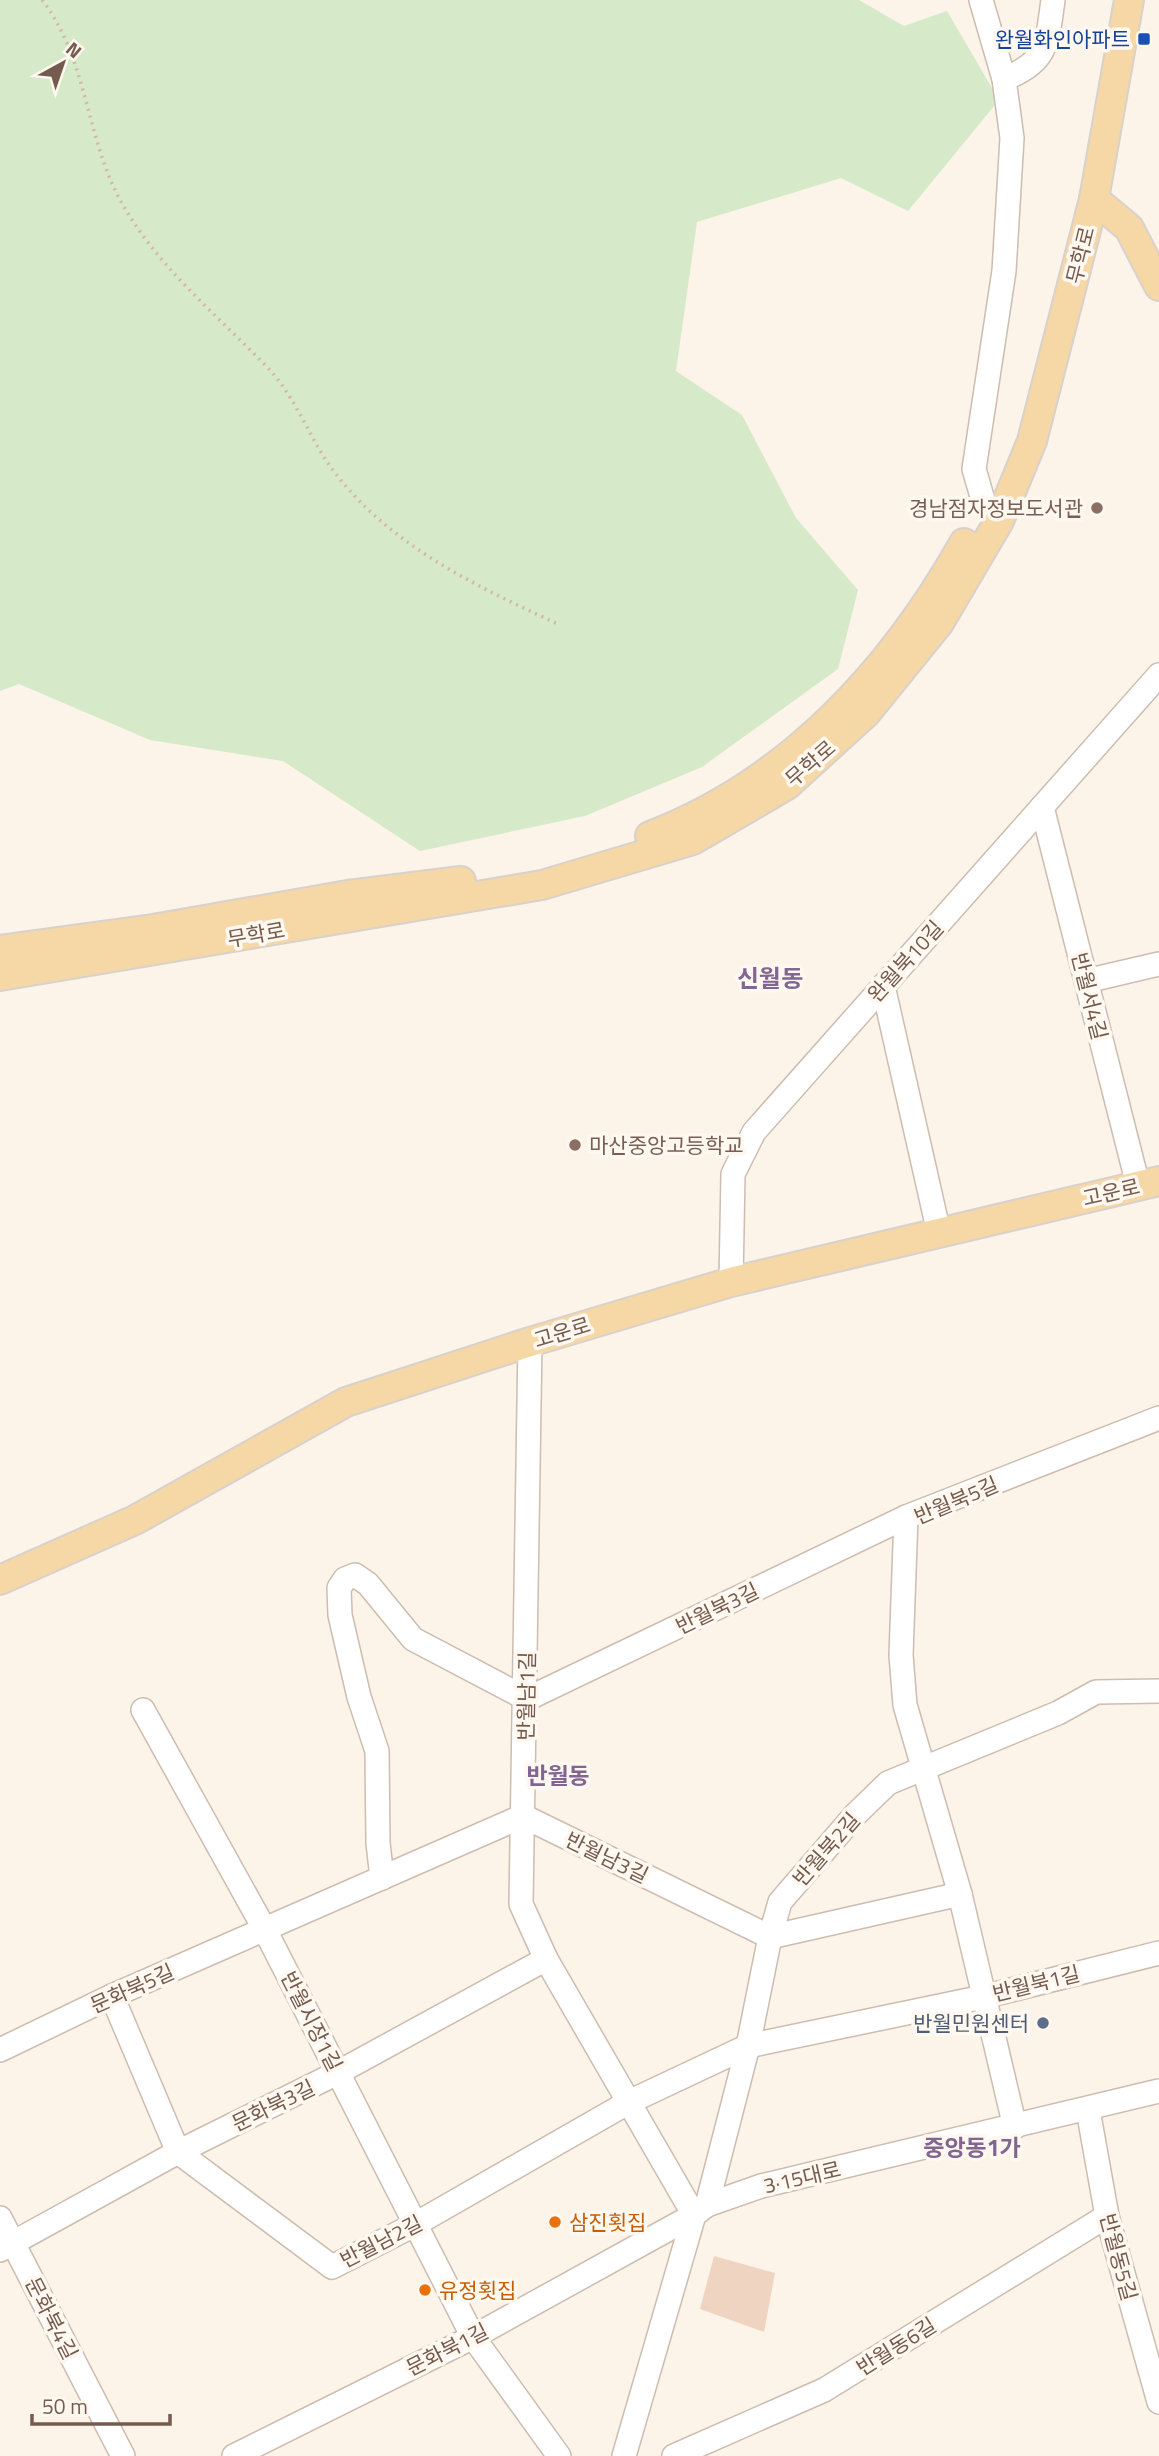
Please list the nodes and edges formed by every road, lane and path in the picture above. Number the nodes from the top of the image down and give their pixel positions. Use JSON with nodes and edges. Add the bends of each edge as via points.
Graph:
{"nodes":[{"id":1,"x":42,"y":0,"type":"edge"},
{"id":2,"x":981,"y":0,"type":"edge"},
{"id":3,"x":1053,"y":0,"type":"edge"},
{"id":4,"x":1110,"y":0,"type":"edge"},
{"id":5,"x":1129,"y":0,"type":"edge"},
{"id":6,"x":1004,"y":79,"type":"junction"},
{"id":7,"x":1094,"y":199,"type":"junction"},
{"id":8,"x":1159,"y":286,"type":"edge"},
{"id":9,"x":985,"y":507,"type":"junction"},
{"id":10,"x":560,"y":625,"type":"dead end"},
{"id":11,"x":1159,"y":675,"type":"edge"},
{"id":12,"x":1042,"y":807,"type":"junction"},
{"id":13,"x":0,"y":950,"type":"edge"},
{"id":14,"x":1159,"y":964,"type":"edge"},
{"id":15,"x":0,"y":976,"type":"edge"},
{"id":16,"x":1086,"y":981,"type":"junction"},
{"id":17,"x":884,"y":986,"type":"junction"},
{"id":18,"x":1149,"y":1183,"type":"edge"},
{"id":19,"x":939,"y":1233,"type":"junction"},
{"id":20,"x":732,"y":1282,"type":"junction"},
{"id":21,"x":530,"y":1342,"type":"junction"},
{"id":22,"x":1159,"y":1419,"type":"edge"},
{"id":23,"x":906,"y":1517,"type":"junction"},
{"id":24,"x":0,"y":1580,"type":"edge"},
{"id":25,"x":1159,"y":1691,"type":"edge"},
{"id":26,"x":527,"y":1699,"type":"junction"},
{"id":27,"x":143,"y":1710,"type":"dead end"},
{"id":28,"x":925,"y":1766,"type":"junction"},
{"id":29,"x":523,"y":1816,"type":"junction"},
{"id":30,"x":382,"y":1878,"type":"junction"},
{"id":31,"x":960,"y":1894,"type":"junction"},
{"id":32,"x":265,"y":1930,"type":"junction"},
{"id":33,"x":770,"y":1937,"type":"junction"},
{"id":34,"x":1159,"y":1953,"type":"edge"},
{"id":35,"x":546,"y":1959,"type":"junction"},
{"id":36,"x":112,"y":1996,"type":"junction"},
{"id":37,"x":983,"y":1997,"type":"junction"},
{"id":38,"x":748,"y":2046,"type":"junction"},
{"id":39,"x":0,"y":2050,"type":"edge"},
{"id":40,"x":339,"y":2072,"type":"junction"},
{"id":41,"x":1159,"y":2091,"type":"edge"},
{"id":42,"x":629,"y":2102,"type":"junction"},
{"id":43,"x":1088,"y":2110,"type":"junction"},
{"id":44,"x":1015,"y":2127,"type":"junction"},
{"id":45,"x":178,"y":2152,"type":"junction"},
{"id":46,"x":700,"y":2210,"type":"junction"},
{"id":47,"x":1107,"y":2216,"type":"junction"},
{"id":48,"x":0,"y":2218,"type":"edge"},
{"id":49,"x":414,"y":2225,"type":"junction"},
{"id":50,"x":6,"y":2246,"type":"edge"},
{"id":51,"x":473,"y":2337,"type":"junction"},
{"id":52,"x":1159,"y":2402,"type":"edge"},
{"id":53,"x":123,"y":2456,"type":"edge"},
{"id":54,"x":234,"y":2456,"type":"edge"},
{"id":55,"x":559,"y":2456,"type":"edge"},
{"id":56,"x":624,"y":2456,"type":"edge"},
{"id":57,"x":674,"y":2456,"type":"edge"}],
"edges":[{"from":1,"to":10,"type":"path","via":[[63,35],[107,172],[129,213],[183,283],[282,384],[334,472],[370,512],[422,554]]},
{"from":2,"to":6,"type":"street"},
{"from":3,"to":6,"type":"street","via":[[1040,58],[1026,71]]},
{"from":4,"to":9,"type":"main road","name":"무학로","via":[[1074,220],[1032,388]]},
{"from":5,"to":7,"type":"main road","name":"무학로"},
{"from":6,"to":9,"type":"street","via":[[1012,138],[1004,271],[974,469]]},
{"from":7,"to":8,"type":"main road","via":[[1129,228]]},
{"from":7,"to":15,"type":"main road","name":"무학로","via":[[1032,441],[999,521],[939,623],[866,713],[787,785],[694,840],[542,885]]},
{"from":9,"to":13,"type":"main road","name":"무학로","via":[[901,641],[860,690],[824,727],[767,773],[678,825],[617,848],[488,877]]},
{"from":11,"to":12,"type":"street","name":"완월북10길"},
{"from":12,"to":16,"type":"street","name":"반월서4길"},
{"from":12,"to":17,"type":"street","name":"완월북10길"},
{"from":14,"to":16,"type":"street"},
{"from":16,"to":18,"type":"street","name":"반월서4길"},
{"from":17,"to":19,"type":"street"},
{"from":17,"to":20,"type":"street","name":"완월북10길","via":[[754,1132],[733,1174]]},
{"from":18,"to":19,"type":"main road","name":"고운로"},
{"from":19,"to":20,"type":"main road","name":"고운로"},
{"from":20,"to":21,"type":"main road","name":"고운로"},
{"from":21,"to":24,"type":"main road","name":"고운로","via":[[346,1402],[135,1520]]},
{"from":21,"to":26,"type":"street","name":"반월남1길"},
{"from":22,"to":23,"type":"street","name":"반월북5길"},
{"from":23,"to":26,"type":"street","name":"반월북3길"},
{"from":23,"to":28,"type":"street","name":"반월북5길","via":[[901,1655],[905,1705]]},
{"from":25,"to":28,"type":"street","name":"반월북2길","via":[[1096,1692],[1058,1713]]},
{"from":26,"to":29,"type":"street","name":"반월남1길"},
{"from":26,"to":30,"type":"street","via":[[413,1639],[368,1584],[355,1575],[345,1579],[339,1588],[340,1615],[377,1751]]},
{"from":27,"to":32,"type":"street","name":"반월시장1길"},
{"from":28,"to":31,"type":"street","name":"반월북5길"},
{"from":28,"to":33,"type":"street","name":"반월북2길","via":[[888,1783],[855,1815],[780,1902]]},
{"from":29,"to":30,"type":"street"},
{"from":29,"to":33,"type":"street","name":"반월남3길"},
{"from":29,"to":35,"type":"street","name":"반월남1길","via":[[522,1904]]},
{"from":30,"to":32,"type":"street"},
{"from":31,"to":33,"type":"street"},
{"from":31,"to":37,"type":"street","name":"반월북5길"},
{"from":32,"to":36,"type":"street","name":"문화북5길"},
{"from":32,"to":40,"type":"street","name":"반월시장1길"},
{"from":33,"to":38,"type":"street","name":"반월북2길"},
{"from":34,"to":37,"type":"street","name":"반월북1길"},
{"from":35,"to":40,"type":"street","name":"문화북3길"},
{"from":35,"to":42,"type":"street","name":"반월남1길"},
{"from":36,"to":39,"type":"street","name":"문화북5길"},
{"from":36,"to":45,"type":"street"},
{"from":37,"to":38,"type":"street","name":"반월북1길"},
{"from":37,"to":44,"type":"street","name":"반월북5길"},
{"from":38,"to":42,"type":"street","name":"반월남2길"},
{"from":38,"to":46,"type":"street","name":"반월북2길"},
{"from":40,"to":45,"type":"street","name":"문화북3길"},
{"from":40,"to":49,"type":"street","name":"반월시장1길"},
{"from":41,"to":43,"type":"street","name":"3·15대로"},
{"from":42,"to":46,"type":"street","name":"반월남1길"},
{"from":42,"to":49,"type":"street","name":"반월남2길"},
{"from":43,"to":44,"type":"street","name":"3·15대로"},
{"from":43,"to":47,"type":"street","name":"반월동5길"},
{"from":44,"to":46,"type":"street","name":"3·15대로","via":[[761,2186]]},
{"from":45,"to":49,"type":"street","name":"반월남2길","via":[[332,2267]]},
{"from":45,"to":50,"type":"street","name":"문화북3길"},
{"from":46,"to":51,"type":"street","name":"문화북1길"},
{"from":46,"to":56,"type":"street"},
{"from":47,"to":52,"type":"street","name":"반월동5길"},
{"from":47,"to":57,"type":"street","name":"반월동6길","via":[[824,2390]]},
{"from":48,"to":50,"type":"street","name":"문화북4길"},
{"from":49,"to":51,"type":"street","name":"반월시장1길"},
{"from":50,"to":53,"type":"street","name":"문화북4길"},
{"from":51,"to":54,"type":"street","name":"문화북1길"},
{"from":51,"to":55,"type":"street","name":"반월시장1길"}]}
